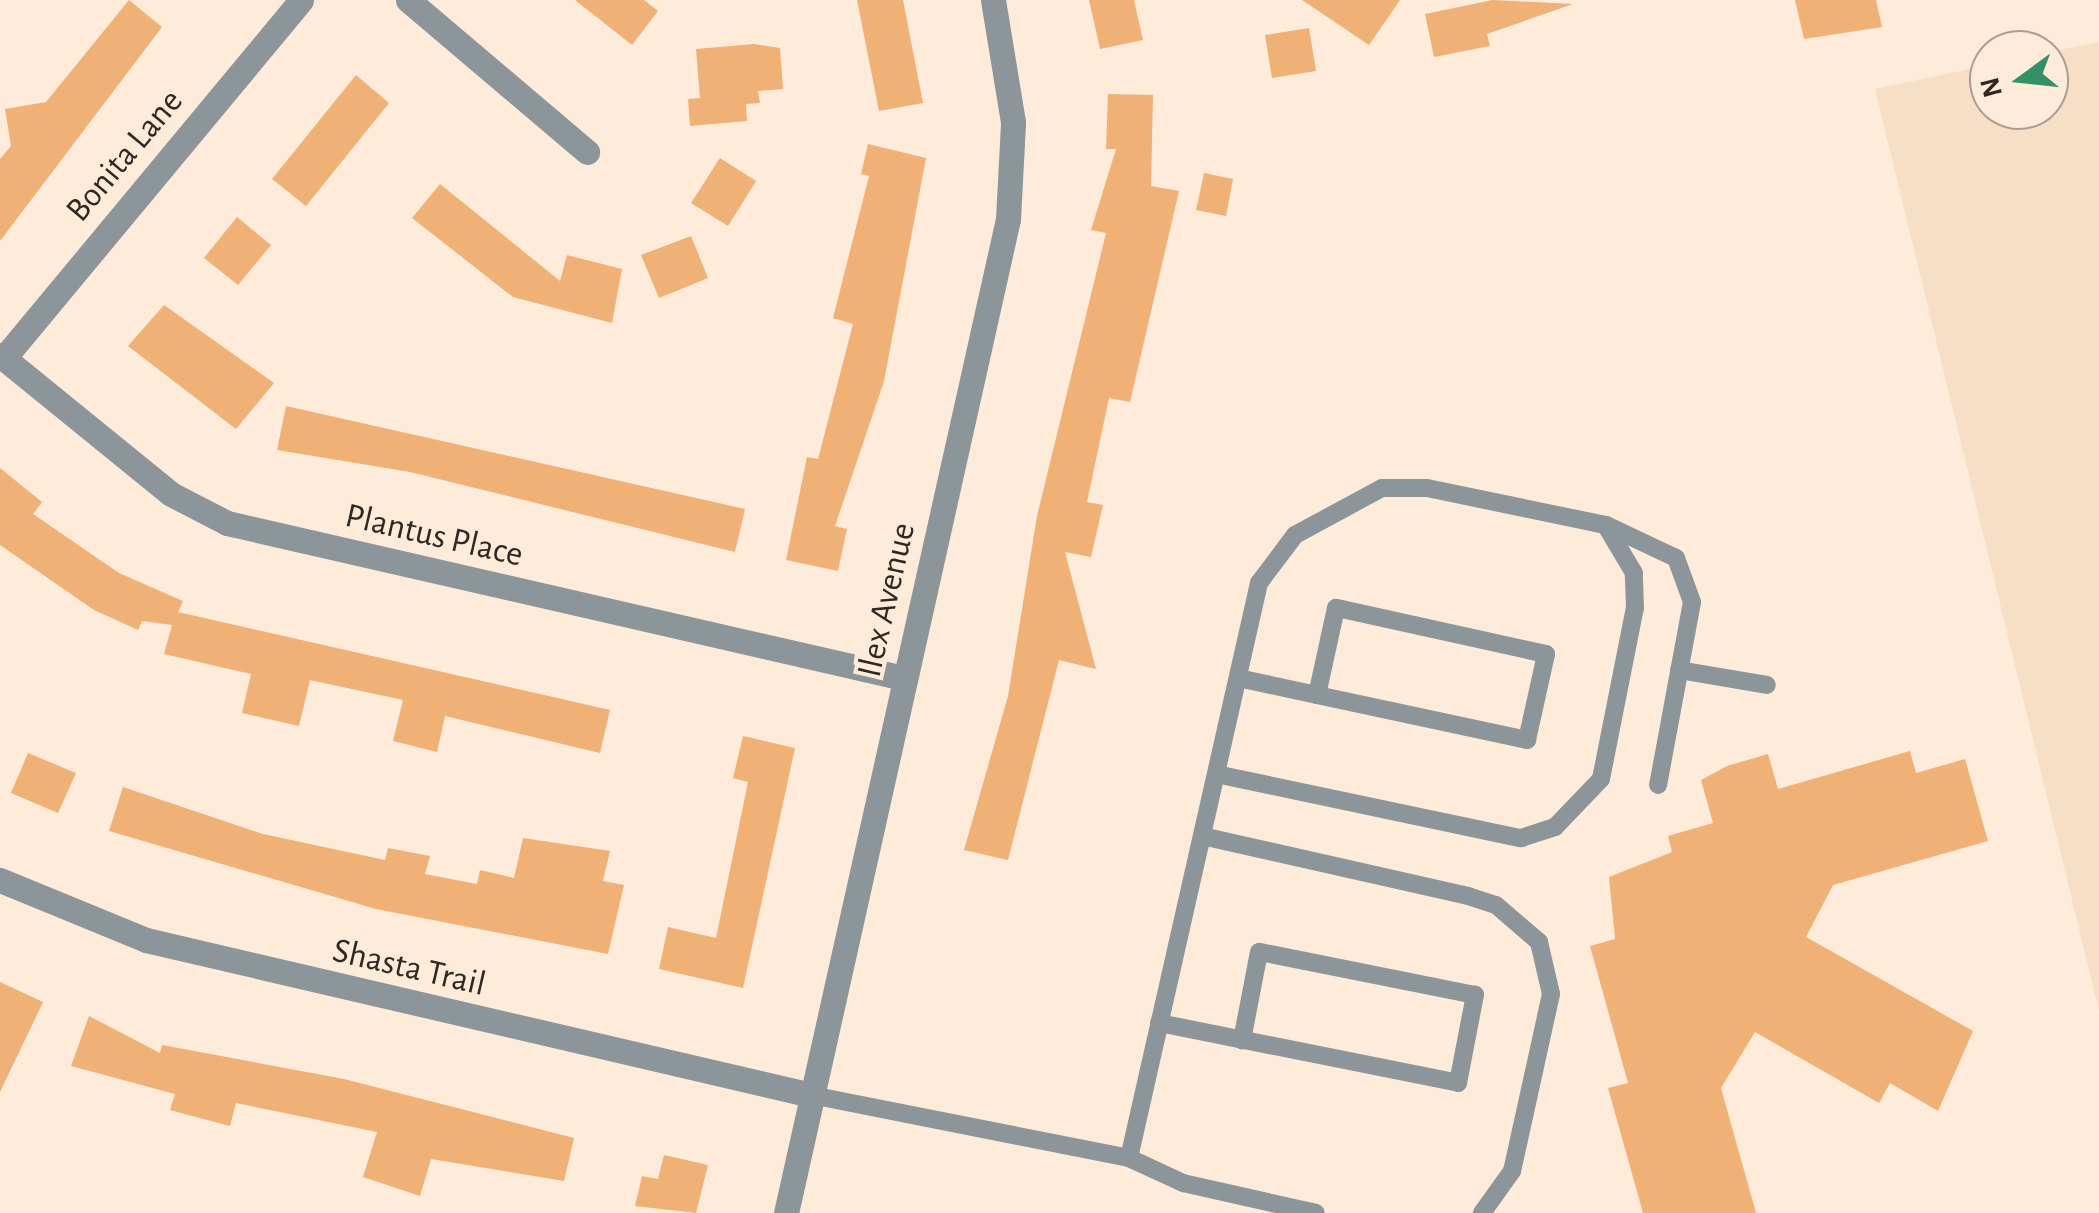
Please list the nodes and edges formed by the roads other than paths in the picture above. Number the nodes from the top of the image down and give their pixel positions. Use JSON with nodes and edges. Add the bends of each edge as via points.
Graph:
{"nodes":[{"id":1,"x":301,"y":0,"type":"edge"},
{"id":2,"x":408,"y":0,"type":"edge"},
{"id":3,"x":993,"y":0,"type":"edge"},
{"id":4,"x":587,"y":152,"type":"dead end"},
{"id":5,"x":2,"y":356,"type":"edge"},
{"id":6,"x":1606,"y":525,"type":"junction"},
{"id":7,"x":1679,"y":670,"type":"junction"},
{"id":8,"x":903,"y":678,"type":"junction"},
{"id":9,"x":1238,"y":678,"type":"junction"},
{"id":10,"x":1767,"y":685,"type":"dead end"},
{"id":11,"x":1317,"y":695,"type":"junction"},
{"id":12,"x":1216,"y":774,"type":"junction"},
{"id":13,"x":1658,"y":784,"type":"dead end"},
{"id":14,"x":1202,"y":836,"type":"junction"},
{"id":15,"x":0,"y":880,"type":"edge"},
{"id":16,"x":1159,"y":1023,"type":"junction"},
{"id":17,"x":1242,"y":1040,"type":"junction"},
{"id":18,"x":810,"y":1094,"type":"junction"},
{"id":19,"x":1130,"y":1158,"type":"junction"},
{"id":20,"x":786,"y":1213,"type":"edge"},
{"id":21,"x":1316,"y":1213,"type":"edge"},
{"id":22,"x":1482,"y":1213,"type":"edge"}],
"edges":[{"from":1,"to":5,"type":"street","name":"Bonita Lane"},
{"from":2,"to":4,"type":"street"},
{"from":3,"to":8,"type":"street","name":"Ilex Avenue","via":[[1012,122],[1008,219]]},
{"from":5,"to":8,"type":"street","name":"Plantus Place","via":[[171,494],[227,523]]},
{"from":6,"to":7,"type":"lane","via":[[1652,539],[1689,583]]},
{"from":6,"to":9,"type":"lane","via":[[1427,488],[1382,488],[1339,504],[1295,535],[1259,584]]},
{"from":6,"to":12,"type":"lane","via":[[1630,562],[1635,608],[1601,778],[1556,826],[1521,838]]},
{"from":7,"to":10,"type":"lane"},
{"from":7,"to":13,"type":"lane"},
{"from":8,"to":18,"type":"street","name":"Ilex Avenue"},
{"from":9,"to":11,"type":"lane"},
{"from":9,"to":12,"type":"lane"},
{"from":11,"to":11,"type":"lane","via":[[1527,740],[1546,654],[1336,608]]},
{"from":12,"to":14,"type":"lane"},
{"from":14,"to":16,"type":"lane"},
{"from":14,"to":22,"type":"lane","via":[[1468,896],[1496,905],[1540,942],[1551,994],[1512,1171]]},
{"from":15,"to":18,"type":"street","name":"Shasta Trail","via":[[146,940]]},
{"from":16,"to":17,"type":"lane"},
{"from":16,"to":19,"type":"lane"},
{"from":17,"to":17,"type":"lane","via":[[1458,1083],[1475,995],[1259,952]]},
{"from":18,"to":19,"type":"lane"},
{"from":18,"to":20,"type":"street","name":"Ilex Avenue"},
{"from":19,"to":21,"type":"lane","via":[[1182,1183]]}]}
